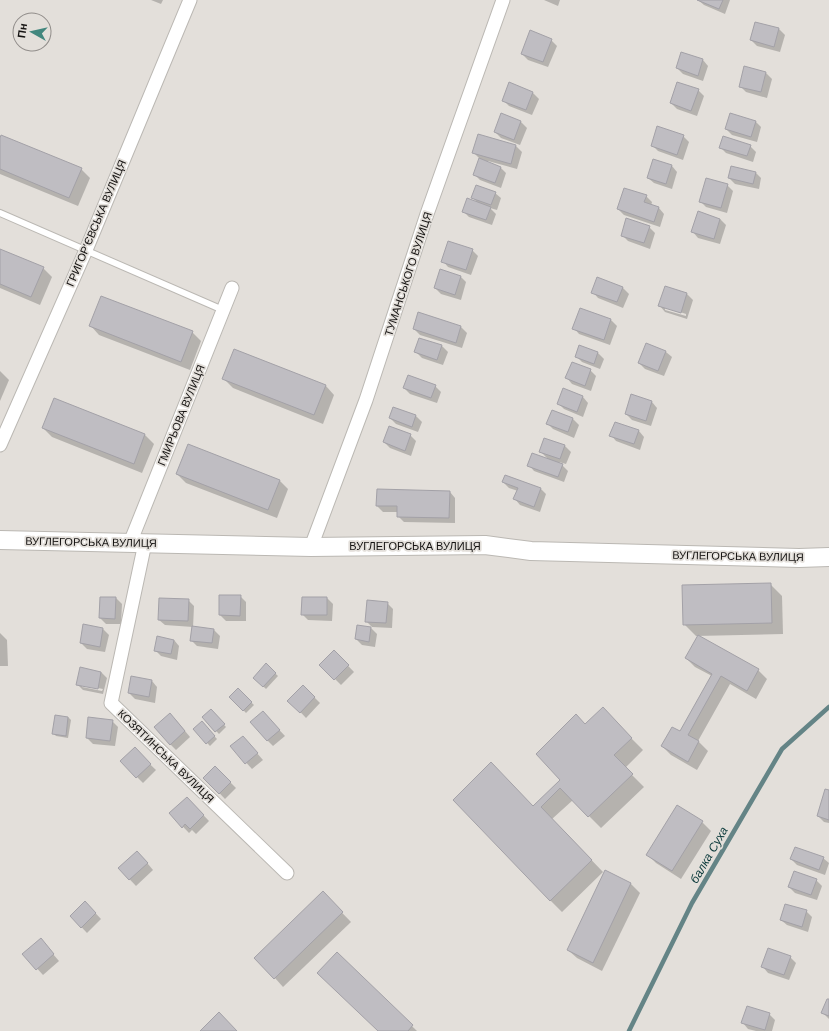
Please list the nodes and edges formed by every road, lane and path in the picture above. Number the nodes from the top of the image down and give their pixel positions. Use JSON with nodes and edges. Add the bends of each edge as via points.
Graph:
{"nodes":[{"id":1,"x":190,"y":0,"type":"edge"},
{"id":2,"x":503,"y":0,"type":"edge"},
{"id":3,"x":0,"y":213,"type":"edge"},
{"id":4,"x":86,"y":250,"type":"junction"},
{"id":5,"x":232,"y":288,"type":"dead end"},
{"id":6,"x":223,"y":310,"type":"junction"},
{"id":7,"x":0,"y":445,"type":"edge"},
{"id":8,"x":0,"y":540,"type":"edge"},
{"id":9,"x":137,"y":543,"type":"junction"},
{"id":10,"x":312,"y":547,"type":"junction"},
{"id":11,"x":829,"y":557,"type":"edge"},
{"id":12,"x":287,"y":873,"type":"dead end"}],
"edges":[{"from":1,"to":4,"type":"street","name":"ГРИГОР’ЄВСЬКА ВУЛИЦЯ"},
{"from":2,"to":10,"type":"street","name":"ТУМАНСЬКОГО ВУЛИЦЯ","via":[[427,214],[366,400]]},
{"from":3,"to":4,"type":"lane"},
{"from":4,"to":6,"type":"lane"},
{"from":4,"to":7,"type":"street","name":"ГРИГОР’ЄВСЬКА ВУЛИЦЯ"},
{"from":5,"to":6,"type":"street","name":"ГМИРЬОВА ВУЛИЦЯ"},
{"from":6,"to":9,"type":"street","name":"ГМИРЬОВА ВУЛИЦЯ"},
{"from":8,"to":9,"type":"main road","name":"ВУГЛЕГОРСЬКА ВУЛИЦЯ"},
{"from":9,"to":10,"type":"main road","name":"ВУГЛЕГОРСЬКА ВУЛИЦЯ"},
{"from":9,"to":12,"type":"street","name":"КОЗЯТИНСЬКА ВУЛИЦЯ","via":[[111,704]]},
{"from":10,"to":11,"type":"main road","name":"ВУГЛЕГОРСЬКА ВУЛИЦЯ","via":[[485,545],[531,552]]}]}
